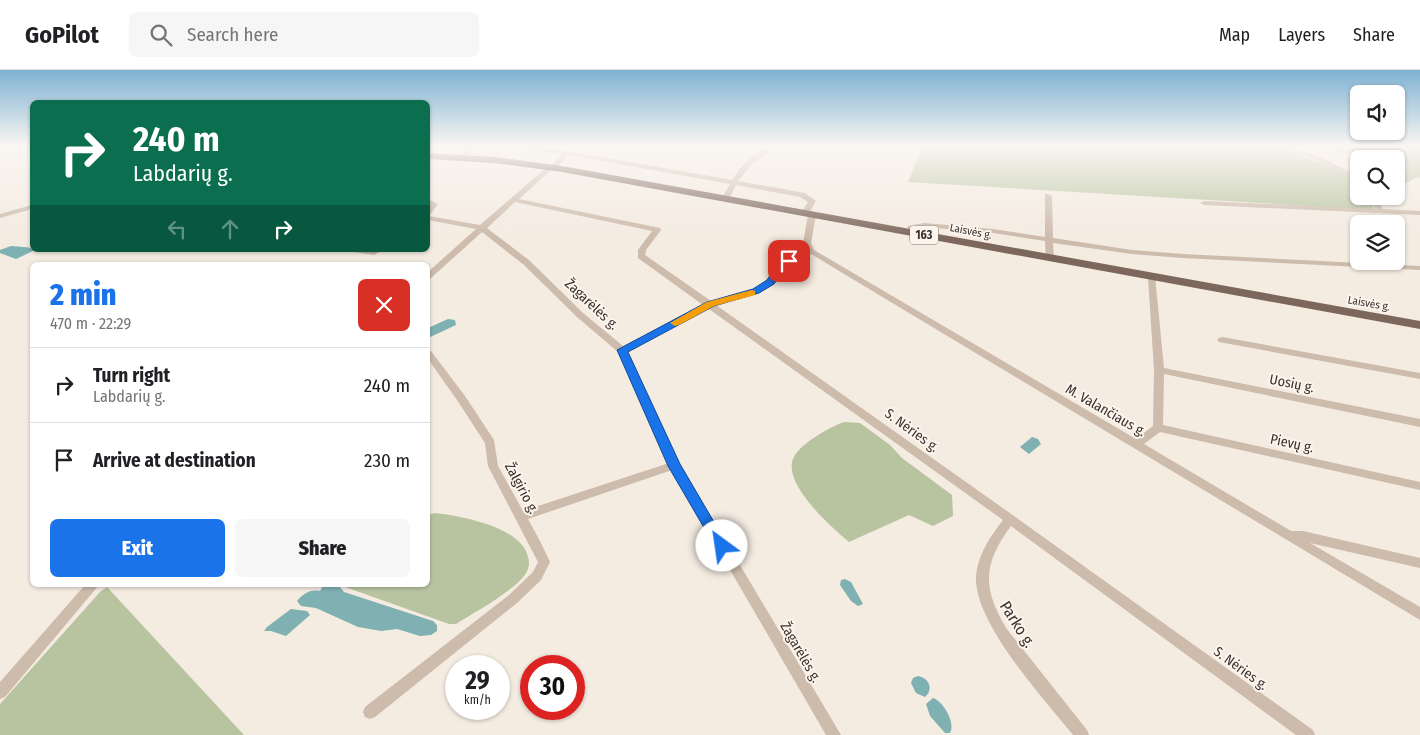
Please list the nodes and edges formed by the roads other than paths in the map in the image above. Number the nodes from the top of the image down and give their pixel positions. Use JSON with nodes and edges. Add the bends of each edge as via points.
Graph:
{"nodes":[{"id":1,"x":541,"y":177,"type":"edge"},
{"id":2,"x":601,"y":177,"type":"edge"},
{"id":3,"x":696,"y":177,"type":"edge"},
{"id":4,"x":738,"y":177,"type":"edge"},
{"id":5,"x":734,"y":184,"type":"junction"},
{"id":6,"x":1048,"y":196,"type":"dead end"},
{"id":7,"x":724,"y":199,"type":"junction"},
{"id":8,"x":515,"y":200,"type":"junction"},
{"id":9,"x":430,"y":202,"type":"edge"},
{"id":10,"x":1204,"y":203,"type":"dead end"},
{"id":11,"x":1377,"y":205,"type":"edge"},
{"id":12,"x":30,"y":208,"type":"edge"},
{"id":13,"x":430,"y":212,"type":"edge"},
{"id":14,"x":1381,"y":212,"type":"junction"},
{"id":15,"x":1420,"y":213,"type":"edge"},
{"id":16,"x":808,"y":214,"type":"junction"},
{"id":17,"x":0,"y":216,"type":"edge"},
{"id":18,"x":430,"y":216,"type":"edge"},
{"id":19,"x":482,"y":228,"type":"junction"},
{"id":20,"x":910,"y":233,"type":"junction"},
{"id":21,"x":1051,"y":240,"type":"junction"},
{"id":22,"x":811,"y":251,"type":"junction"},
{"id":23,"x":1050,"y":259,"type":"junction"},
{"id":24,"x":1420,"y":268,"type":"edge"},
{"id":25,"x":430,"y":274,"type":"edge"},
{"id":26,"x":1152,"y":278,"type":"junction"},
{"id":27,"x":711,"y":304,"type":"junction"},
{"id":28,"x":1420,"y":325,"type":"edge"},
{"id":29,"x":1222,"y":340,"type":"dead end"},
{"id":30,"x":622,"y":350,"type":"junction"},
{"id":31,"x":430,"y":356,"type":"edge"},
{"id":32,"x":1158,"y":370,"type":"junction"},
{"id":33,"x":1420,"y":376,"type":"edge"},
{"id":34,"x":1420,"y":423,"type":"edge"},
{"id":35,"x":1158,"y":428,"type":"junction"},
{"id":36,"x":1137,"y":444,"type":"junction"},
{"id":37,"x":675,"y":466,"type":"junction"},
{"id":38,"x":1420,"y":486,"type":"edge"},
{"id":39,"x":520,"y":517,"type":"junction"},
{"id":40,"x":1010,"y":518,"type":"junction"},
{"id":41,"x":1289,"y":536,"type":"junction"},
{"id":42,"x":1420,"y":563,"type":"edge"},
{"id":43,"x":91,"y":587,"type":"edge"},
{"id":44,"x":1420,"y":614,"type":"edge"},
{"id":45,"x":0,"y":692,"type":"edge"},
{"id":46,"x":370,"y":712,"type":"dead end"},
{"id":47,"x":834,"y":735,"type":"edge"},
{"id":48,"x":1082,"y":735,"type":"edge"},
{"id":49,"x":1308,"y":735,"type":"edge"}],
"edges":[{"from":1,"to":8,"type":"street"},
{"from":2,"to":7,"type":"main road","name":"Laisvės g.","number":"163"},
{"from":3,"to":5,"type":"street"},
{"from":4,"to":5,"type":"street"},
{"from":5,"to":7,"type":"street"},
{"from":5,"to":16,"type":"street","via":[[809,197],[812,201]]},
{"from":6,"to":21,"type":"street"},
{"from":7,"to":16,"type":"main road","name":"Laisvės g.","number":"163"},
{"from":8,"to":19,"type":"street"},
{"from":8,"to":27,"type":"street","name":"S. Nėries g.","via":[[657,230],[641,256]]},
{"from":9,"to":13,"type":"street","via":[[434,204]]},
{"from":10,"to":14,"type":"street"},
{"from":11,"to":14,"type":"street"},
{"from":12,"to":17,"type":"street"},
{"from":14,"to":15,"type":"street"},
{"from":16,"to":20,"type":"main road","name":"Laisvės g.","number":"163"},
{"from":16,"to":22,"type":"street","via":[[807,243]]},
{"from":18,"to":19,"type":"street"},
{"from":19,"to":25,"type":"street"},
{"from":19,"to":30,"type":"street","name":"Žagarėlės g.","via":[[527,263],[580,315]]},
{"from":20,"to":21,"type":"street","via":[[913,226],[924,225]]},
{"from":20,"to":23,"type":"main road","name":"Laisvės g.","number":"163"},
{"from":21,"to":23,"type":"street"},
{"from":21,"to":24,"type":"street","via":[[1183,256]]},
{"from":22,"to":27,"type":"street","via":[[780,267],[771,282],[756,291]]},
{"from":22,"to":36,"type":"street","name":"M. Valančiaus g."},
{"from":23,"to":26,"type":"main road","name":"Laisvės g.","number":"163"},
{"from":26,"to":28,"type":"main road","name":"Laisvės g.","number":"163"},
{"from":26,"to":32,"type":"street"},
{"from":27,"to":30,"type":"street"},
{"from":27,"to":40,"type":"street","name":"S. Nėries g."},
{"from":29,"to":33,"type":"street"},
{"from":30,"to":37,"type":"street","name":"Žagarėlės g."},
{"from":31,"to":39,"type":"street","name":"Žalgirio g.","via":[[490,443],[493,466]]},
{"from":32,"to":34,"type":"street","name":"Uosių g."},
{"from":32,"to":35,"type":"street"},
{"from":35,"to":36,"type":"street"},
{"from":35,"to":38,"type":"street","name":"Pievų g."},
{"from":36,"to":41,"type":"street","name":"M. Valančiaus g."},
{"from":37,"to":39,"type":"street"},
{"from":37,"to":47,"type":"street","name":"Žagarėlės g."},
{"from":39,"to":46,"type":"street","name":"Žalgirio g.","via":[[544,562],[537,576],[513,599]]},
{"from":40,"to":48,"type":"street","name":"Parko g.","via":[[998,531],[985,555],[982,581],[987,609],[1003,637]]},
{"from":40,"to":49,"type":"street","name":"S. Nėries g."},
{"from":41,"to":42,"type":"street","via":[[1303,536]]},
{"from":41,"to":44,"type":"street","name":"M. Valančiaus g."},
{"from":43,"to":45,"type":"street"}]}
